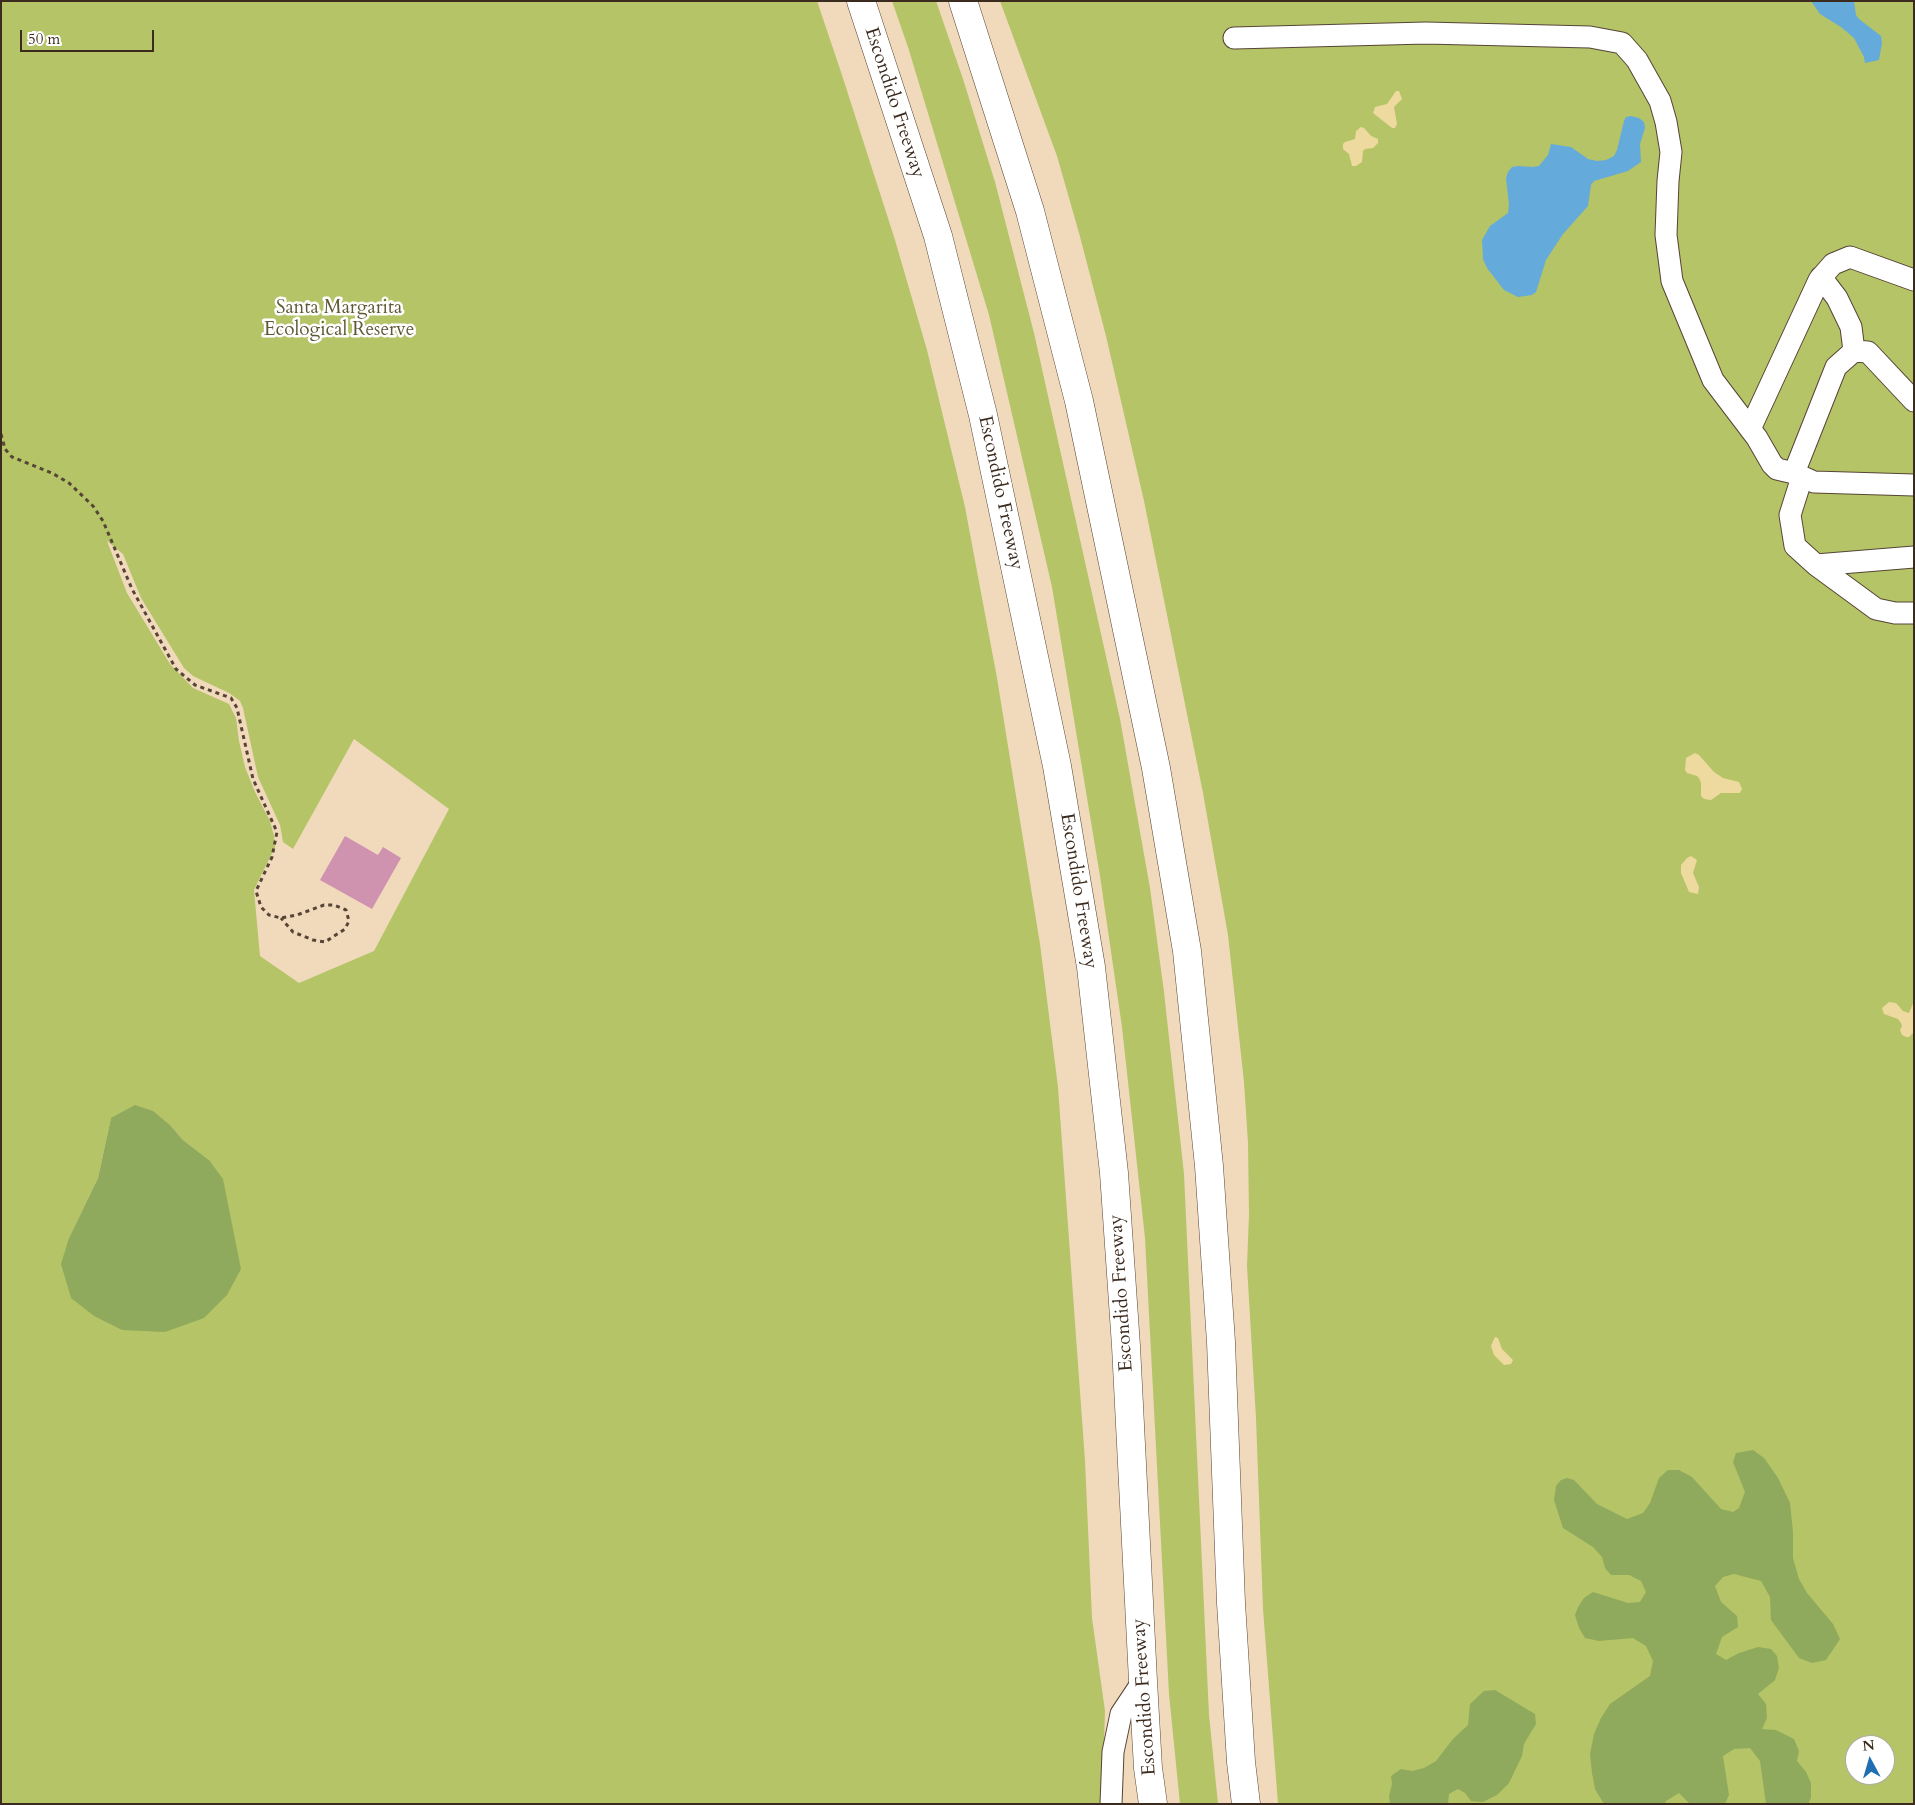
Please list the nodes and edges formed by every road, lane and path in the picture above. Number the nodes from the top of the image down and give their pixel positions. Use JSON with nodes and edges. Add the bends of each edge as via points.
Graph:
{"nodes":[{"id":1,"x":861,"y":1,"type":"edge"},
{"id":2,"x":963,"y":1,"type":"edge"},
{"id":3,"x":1234,"y":38,"type":"dead end"},
{"id":4,"x":1821,"y":277,"type":"junction"},
{"id":5,"x":1914,"y":280,"type":"edge"},
{"id":6,"x":1854,"y":351,"type":"junction"},
{"id":7,"x":1914,"y":401,"type":"edge"},
{"id":8,"x":1750,"y":429,"type":"junction"},
{"id":9,"x":1,"y":434,"type":"edge"},
{"id":10,"x":1798,"y":475,"type":"junction"},
{"id":11,"x":1914,"y":485,"type":"edge"},
{"id":12,"x":1914,"y":557,"type":"edge"},
{"id":13,"x":1816,"y":566,"type":"junction"},
{"id":14,"x":1914,"y":613,"type":"edge"},
{"id":15,"x":281,"y":918,"type":"junction"},
{"id":16,"x":1142,"y":1681,"type":"junction"},
{"id":17,"x":1111,"y":1804,"type":"edge"},
{"id":18,"x":1153,"y":1804,"type":"edge"},
{"id":19,"x":1246,"y":1804,"type":"edge"}],
"edges":[{"from":1,"to":16,"type":"highway","name":"Escondido Freeway","via":[[938,236],[983,415],[1058,766],[1090,967],[1114,1173]]},
{"from":2,"to":19,"type":"highway","via":[[1030,211],[1079,401],[1156,768],[1187,950],[1210,1176],[1221,1342],[1231,1603]]},
{"from":3,"to":8,"type":"lane","via":[[1436,33],[1590,37],[1622,43],[1637,60],[1660,101],[1666,122],[1671,152],[1666,235],[1672,281],[1713,380]]},
{"from":4,"to":5,"type":"lane","via":[[1833,264],[1850,257]]},
{"from":4,"to":6,"type":"lane","via":[[1837,298],[1851,327]]},
{"from":4,"to":8,"type":"lane"},
{"from":6,"to":7,"type":"lane","via":[[1868,352]]},
{"from":6,"to":10,"type":"lane","via":[[1836,367]]},
{"from":8,"to":10,"type":"lane","via":[[1777,469]]},
{"from":9,"to":15,"type":"path","via":[[5,449],[12,457],[69,483],[93,506],[103,521],[132,590],[176,669],[195,685],[231,698],[253,778],[277,832],[272,857],[256,890],[261,907],[269,915]]},
{"from":10,"to":11,"type":"lane","via":[[1814,482]]},
{"from":10,"to":13,"type":"lane","via":[[1790,516],[1791,528],[1795,546]]},
{"from":12,"to":13,"type":"lane"},
{"from":13,"to":14,"type":"lane","via":[[1876,609]]},
{"from":15,"to":15,"type":"path","via":[[293,932],[325,942],[345,929],[349,920],[346,910],[334,905]]},
{"from":16,"to":17,"type":"lane","via":[[1121,1714],[1113,1752]]},
{"from":16,"to":18,"type":"highway","name":"Escondido Freeway"}]}
